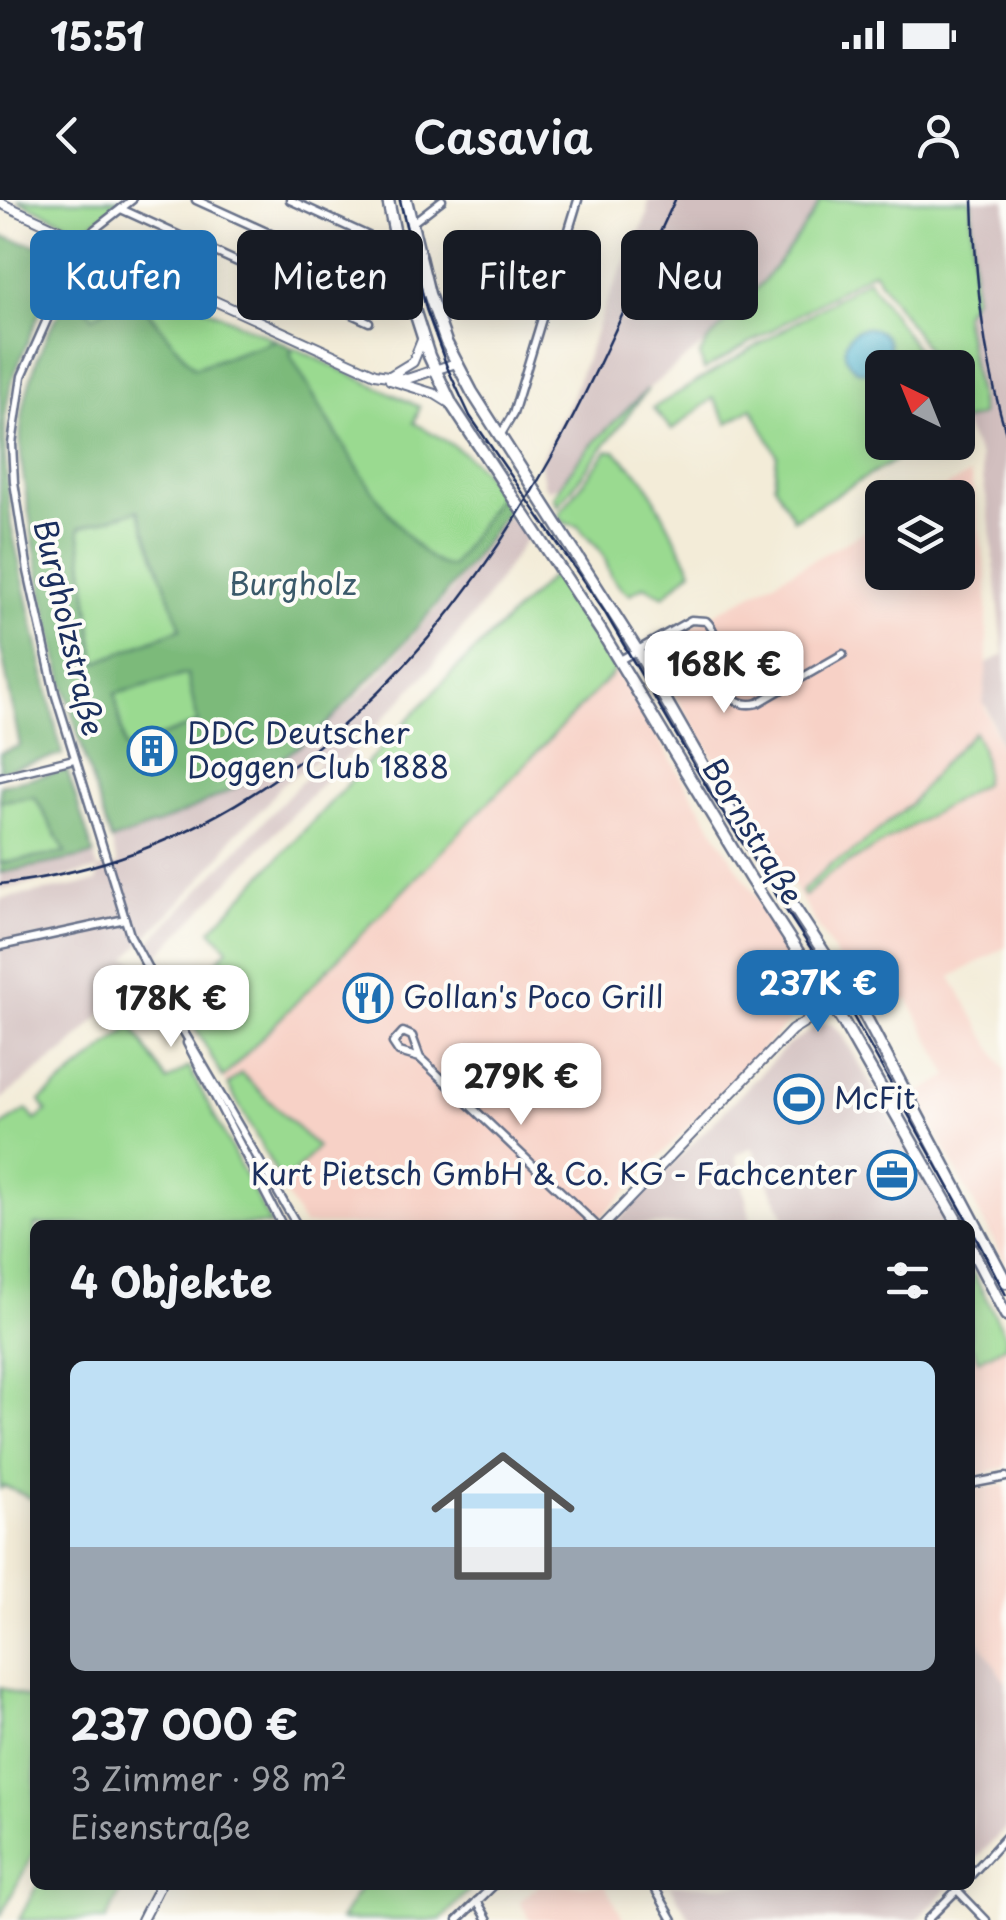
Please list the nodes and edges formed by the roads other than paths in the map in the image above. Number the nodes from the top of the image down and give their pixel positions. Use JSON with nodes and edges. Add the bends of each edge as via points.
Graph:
{"nodes":[{"id":1,"x":132,"y":200,"type":"edge"},
{"id":2,"x":196,"y":200,"type":"edge"},
{"id":3,"x":290,"y":200,"type":"edge"},
{"id":4,"x":388,"y":200,"type":"edge"},
{"id":5,"x":406,"y":200,"type":"edge"},
{"id":6,"x":442,"y":200,"type":"edge"},
{"id":7,"x":578,"y":200,"type":"edge"},
{"id":8,"x":0,"y":203,"type":"edge"},
{"id":9,"x":121,"y":208,"type":"junction"},
{"id":10,"x":410,"y":225,"type":"junction"},
{"id":11,"x":58,"y":230,"type":"edge"},
{"id":12,"x":93,"y":230,"type":"edge"},
{"id":13,"x":262,"y":230,"type":"edge"},
{"id":14,"x":355,"y":230,"type":"edge"},
{"id":15,"x":217,"y":302,"type":"edge"},
{"id":16,"x":46,"y":320,"type":"edge"},
{"id":17,"x":369,"y":322,"type":"dead end"},
{"id":18,"x":423,"y":338,"type":"junction"},
{"id":19,"x":456,"y":363,"type":"junction"},
{"id":20,"x":435,"y":372,"type":"junction"},
{"id":21,"x":386,"y":378,"type":"junction"},
{"id":22,"x":452,"y":405,"type":"junction"},
{"id":23,"x":498,"y":437,"type":"junction"},
{"id":24,"x":637,"y":650,"type":"junction"},
{"id":25,"x":843,"y":654,"type":"dead end"},
{"id":26,"x":620,"y":660,"type":"junction"},
{"id":27,"x":74,"y":758,"type":"junction"},
{"id":28,"x":0,"y":776,"type":"edge"},
{"id":29,"x":125,"y":920,"type":"junction"},
{"id":30,"x":0,"y":946,"type":"edge"},
{"id":31,"x":852,"y":993,"type":"junction"},
{"id":32,"x":832,"y":1004,"type":"junction"},
{"id":33,"x":420,"y":1058,"type":"junction"},
{"id":34,"x":201,"y":1065,"type":"junction"},
{"id":35,"x":279,"y":1220,"type":"edge"},
{"id":36,"x":294,"y":1220,"type":"edge"},
{"id":37,"x":591,"y":1220,"type":"edge"},
{"id":38,"x":609,"y":1220,"type":"edge"},
{"id":39,"x":956,"y":1220,"type":"edge"},
{"id":40,"x":973,"y":1220,"type":"edge"},
{"id":41,"x":975,"y":1224,"type":"edge"},
{"id":42,"x":975,"y":1256,"type":"edge"},
{"id":43,"x":1006,"y":1282,"type":"edge"},
{"id":44,"x":1006,"y":1315,"type":"edge"},
{"id":45,"x":1006,"y":1477,"type":"edge"},
{"id":46,"x":975,"y":1483,"type":"edge"},
{"id":47,"x":1006,"y":1838,"type":"edge"},
{"id":48,"x":975,"y":1871,"type":"edge"},
{"id":49,"x":157,"y":1890,"type":"edge"},
{"id":50,"x":488,"y":1890,"type":"edge"},
{"id":51,"x":657,"y":1890,"type":"edge"},
{"id":52,"x":957,"y":1890,"type":"edge"},
{"id":53,"x":961,"y":1890,"type":"edge"},
{"id":54,"x":477,"y":1900,"type":"junction"},
{"id":55,"x":142,"y":1920,"type":"edge"},
{"id":56,"x":458,"y":1920,"type":"edge"},
{"id":57,"x":488,"y":1920,"type":"edge"},
{"id":58,"x":673,"y":1920,"type":"edge"},
{"id":59,"x":928,"y":1920,"type":"edge"},
{"id":60,"x":986,"y":1920,"type":"edge"}],
"edges":[{"from":1,"to":9,"type":"street","name":"Burgholzstraße"},
{"from":2,"to":13,"type":"street"},
{"from":3,"to":14,"type":"street"},
{"from":4,"to":18,"type":"main road","name":"Bornstraße"},
{"from":5,"to":10,"type":"main road","name":"Bornstraße"},
{"from":6,"to":10,"type":"street"},
{"from":7,"to":23,"type":"street","via":[[513,414]]},
{"from":8,"to":11,"type":"street"},
{"from":9,"to":12,"type":"street","name":"Burgholzstraße"},
{"from":9,"to":17,"type":"street"},
{"from":10,"to":19,"type":"main road","name":"Bornstraße"},
{"from":15,"to":21,"type":"street"},
{"from":16,"to":27,"type":"street","name":"Burgholzstraße","via":[[22,376],[14,482],[30,583]]},
{"from":18,"to":20,"type":"main road","name":"Bornstraße"},
{"from":18,"to":21,"type":"street","via":[[413,362]]},
{"from":19,"to":20,"type":"street"},
{"from":19,"to":23,"type":"main road","name":"Bornstraße"},
{"from":20,"to":21,"type":"street"},
{"from":20,"to":22,"type":"main road","name":"Bornstraße"},
{"from":21,"to":22,"type":"street"},
{"from":22,"to":26,"type":"main road","name":"Bornstraße"},
{"from":23,"to":24,"type":"main road","name":"Bornstraße"},
{"from":24,"to":25,"type":"street","via":[[691,620],[706,621],[728,692],[747,706]]},
{"from":24,"to":26,"type":"street"},
{"from":24,"to":31,"type":"main road","name":"Bornstraße","via":[[718,793]]},
{"from":26,"to":32,"type":"main road","name":"Bornstraße"},
{"from":27,"to":28,"type":"street"},
{"from":27,"to":29,"type":"street","name":"Burgholzstraße"},
{"from":29,"to":30,"type":"street"},
{"from":29,"to":34,"type":"street","name":"Burgholzstraße"},
{"from":31,"to":32,"type":"street"},
{"from":31,"to":40,"type":"main road","name":"Bornstraße"},
{"from":32,"to":38,"type":"street","via":[[783,1038]]},
{"from":32,"to":39,"type":"main road","name":"Bornstraße"},
{"from":33,"to":33,"type":"street","via":[[412,1036],[394,1038],[399,1052]]},
{"from":33,"to":37,"type":"street"},
{"from":34,"to":35,"type":"street","name":"Burgholzstraße"},
{"from":34,"to":36,"type":"street","name":"Burgholzstraße"},
{"from":41,"to":43,"type":"main road","name":"Bornstraße"},
{"from":42,"to":44,"type":"main road"},
{"from":45,"to":46,"type":"street"},
{"from":47,"to":48,"type":"street"},
{"from":49,"to":55,"type":"street"},
{"from":50,"to":54,"type":"street"},
{"from":51,"to":58,"type":"street"},
{"from":52,"to":59,"type":"street"},
{"from":53,"to":60,"type":"street"},
{"from":54,"to":56,"type":"street"},
{"from":54,"to":57,"type":"street"}]}
